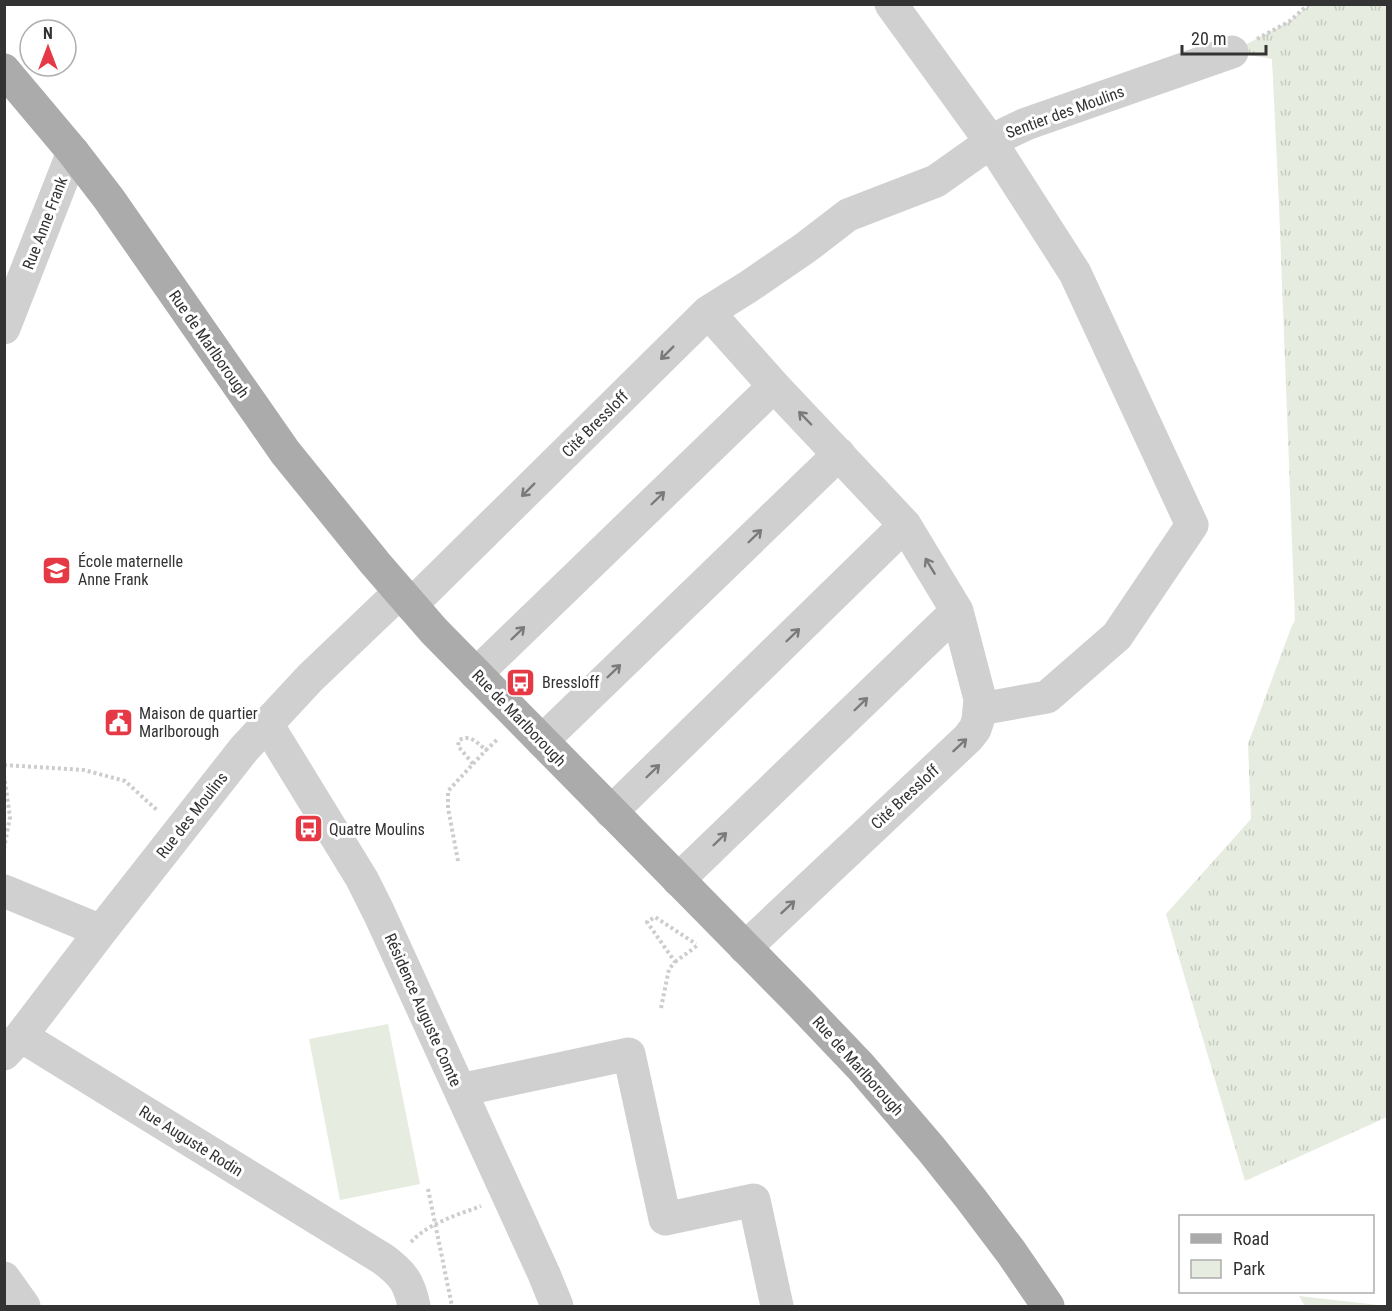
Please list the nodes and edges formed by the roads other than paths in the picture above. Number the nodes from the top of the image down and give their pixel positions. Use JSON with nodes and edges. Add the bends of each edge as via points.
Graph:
{"nodes":[{"id":1,"x":891,"y":4,"type":"edge"},
{"id":2,"x":1232,"y":52,"type":"road end"},
{"id":3,"x":4,"y":70,"type":"edge"},
{"id":4,"x":991,"y":142,"type":"junction"},
{"id":5,"x":73,"y":152,"type":"junction"},
{"id":6,"x":708,"y":312,"type":"junction"},
{"id":7,"x":4,"y":328,"type":"edge"},
{"id":8,"x":774,"y":386,"type":"junction"},
{"id":9,"x":839,"y":454,"type":"junction"},
{"id":10,"x":906,"y":525,"type":"junction"},
{"id":11,"x":405,"y":599,"type":"junction"},
{"id":12,"x":957,"y":611,"type":"junction"},
{"id":13,"x":476,"y":674,"type":"junction"},
{"id":14,"x":980,"y":709,"type":"junction"},
{"id":15,"x":267,"y":724,"type":"junction"},
{"id":16,"x":531,"y":730,"type":"junction"},
{"id":17,"x":611,"y":812,"type":"junction"},
{"id":18,"x":678,"y":880,"type":"junction"},
{"id":19,"x":4,"y":891,"type":"edge"},
{"id":20,"x":101,"y":931,"type":"junction"},
{"id":21,"x":746,"y":948,"type":"junction"},
{"id":22,"x":13,"y":1045,"type":"edge"},
{"id":23,"x":4,"y":1068,"type":"edge"},
{"id":24,"x":460,"y":1090,"type":"junction"},
{"id":25,"x":4,"y":1278,"type":"edge"},
{"id":26,"x":24,"y":1306,"type":"edge"},
{"id":27,"x":414,"y":1306,"type":"edge"},
{"id":28,"x":557,"y":1306,"type":"edge"},
{"id":29,"x":777,"y":1306,"type":"edge"},
{"id":30,"x":1048,"y":1306,"type":"edge"}],
"edges":[{"from":1,"to":4,"type":"street"},
{"from":2,"to":4,"type":"street","name":"Sentier des Moulins","via":[[1026,124]]},
{"from":3,"to":5,"type":"main road","name":"Rue de Marlborough"},
{"from":4,"to":6,"type":"street","name":"Sentier des Moulins","via":[[936,181],[848,215]]},
{"from":4,"to":14,"type":"street","via":[[1075,273],[1192,525],[1116,636],[1047,697]]},
{"from":5,"to":7,"type":"street","name":"Rue Anne Frank"},
{"from":5,"to":11,"type":"main road","name":"Rue de Marlborough","via":[[285,452]]},
{"from":6,"to":8,"type":"street"},
{"from":6,"to":11,"type":"street","name":"Cité Bressloff","one_way":true},
{"from":9,"to":8,"type":"street","one_way":true},
{"from":13,"to":8,"type":"street","one_way":true},
{"from":9,"to":10,"type":"street"},
{"from":16,"to":9,"type":"street","one_way":true},
{"from":12,"to":10,"type":"street","one_way":true},
{"from":17,"to":10,"type":"street","one_way":true},
{"from":11,"to":13,"type":"main road","name":"Rue de Marlborough"},
{"from":11,"to":15,"type":"street","name":"Rue des Moulins","via":[[318,670]]},
{"from":12,"to":14,"type":"street"},
{"from":18,"to":12,"type":"street","one_way":true},
{"from":13,"to":16,"type":"main road","name":"Rue de Marlborough"},
{"from":21,"to":14,"type":"street","name":"Cité Bressloff","one_way":true,"via":[[968,738],[975,729]]},
{"from":15,"to":20,"type":"street","name":"Rue des Moulins"},
{"from":15,"to":24,"type":"street","name":"Résidence Auguste Comte","via":[[372,897]]},
{"from":16,"to":17,"type":"main road","name":"Rue de Marlborough"},
{"from":17,"to":18,"type":"main road","name":"Rue de Marlborough"},
{"from":18,"to":21,"type":"main road","name":"Rue de Marlborough","via":[[709,933]]},
{"from":19,"to":20,"type":"street"},
{"from":20,"to":22,"type":"street","name":"Rue des Moulins"},
{"from":21,"to":30,"type":"main road","name":"Rue de Marlborough","via":[[887,1096],[977,1207]]},
{"from":22,"to":23,"type":"street","name":"Rue des Moulins"},
{"from":22,"to":27,"type":"street","name":"Rue Auguste Rodin","via":[[360,1245],[393,1267],[407,1282]]},
{"from":24,"to":28,"type":"street","name":"Résidence Auguste Comte"},
{"from":24,"to":29,"type":"street","via":[[629,1054],[665,1219],[754,1200]]},
{"from":25,"to":26,"type":"street"}]}
